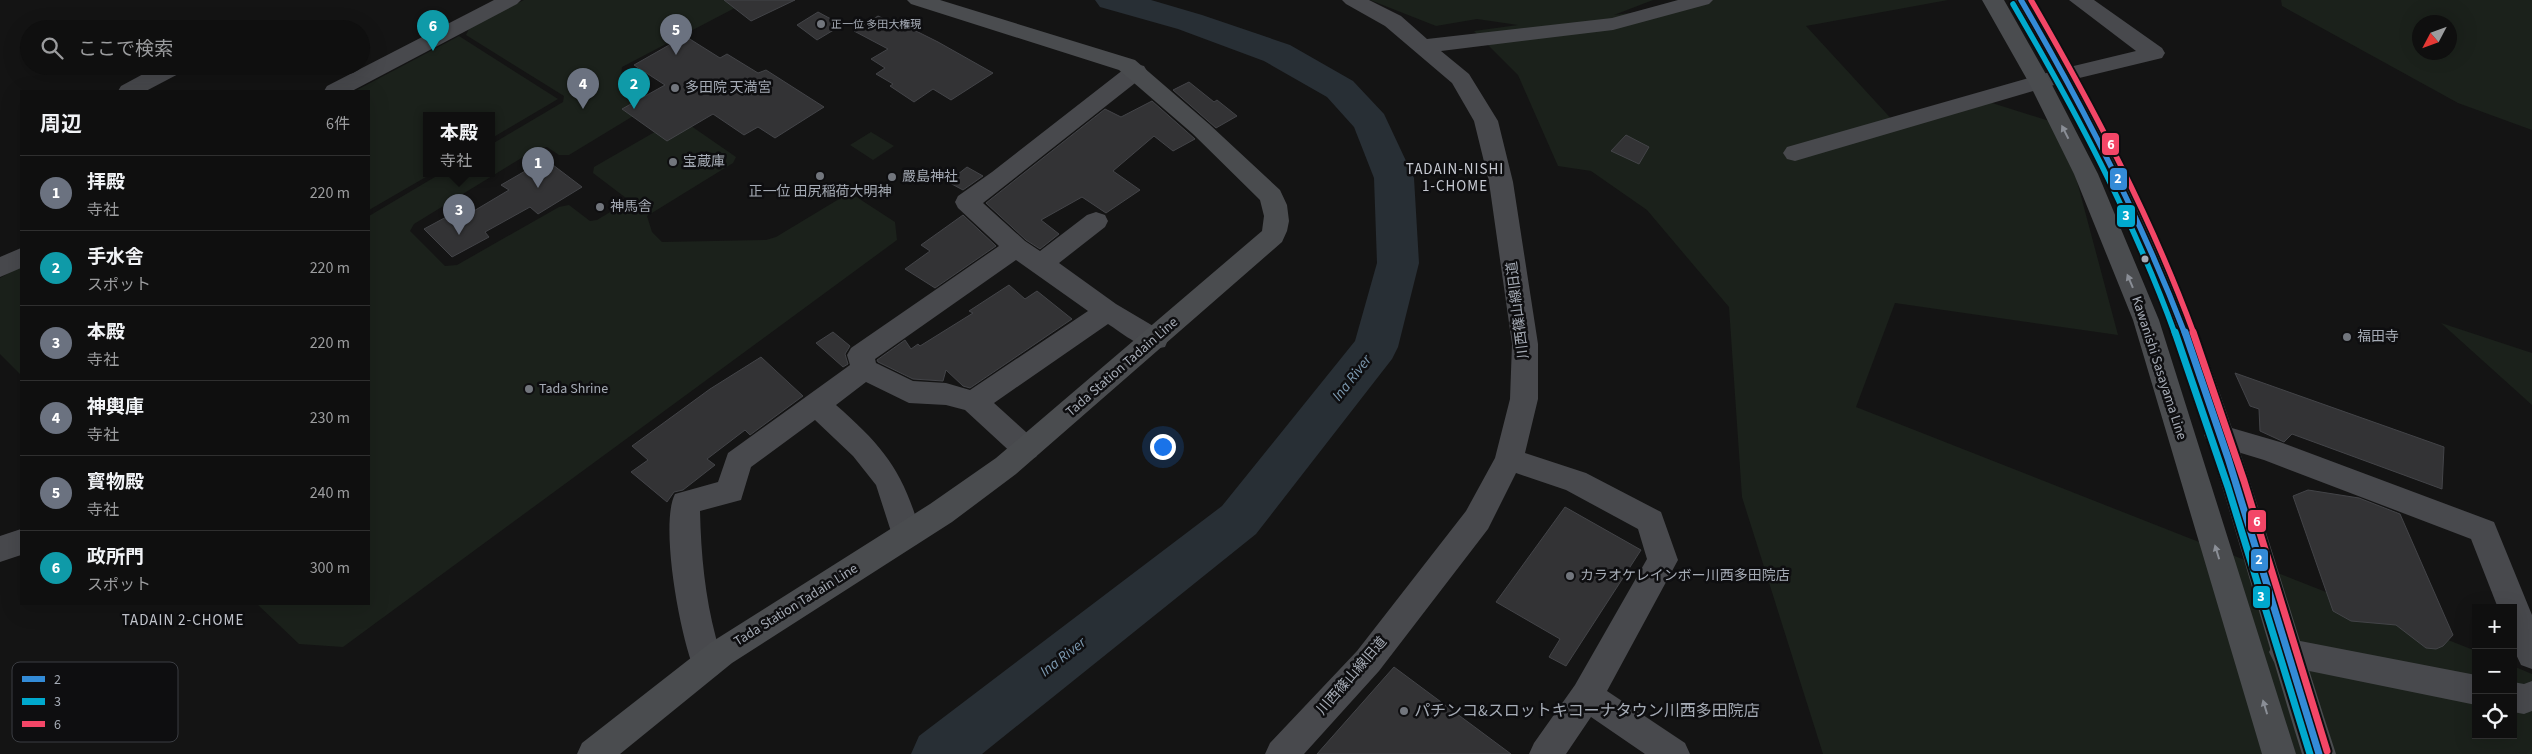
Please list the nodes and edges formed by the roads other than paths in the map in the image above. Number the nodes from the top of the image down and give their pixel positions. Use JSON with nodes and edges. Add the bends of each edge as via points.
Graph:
{"nodes":[{"id":1,"x":510,"y":0,"type":"edge"},
{"id":2,"x":918,"y":0,"type":"edge"},
{"id":3,"x":1354,"y":0,"type":"edge"},
{"id":4,"x":1702,"y":0,"type":"edge"},
{"id":5,"x":1993,"y":0,"type":"edge"},
{"id":6,"x":2021,"y":0,"type":"edge"},
{"id":7,"x":2080,"y":0,"type":"edge"},
{"id":8,"x":1425,"y":46,"type":"junction"},
{"id":9,"x":1136,"y":71,"type":"junction"},
{"id":10,"x":370,"y":72,"type":"edge"},
{"id":11,"x":159,"y":75,"type":"edge"},
{"id":12,"x":365,"y":75,"type":"edge"},
{"id":13,"x":2052,"y":79,"type":"junction"},
{"id":14,"x":131,"y":90,"type":"edge"},
{"id":15,"x":336,"y":90,"type":"edge"},
{"id":16,"x":1795,"y":153,"type":"dead end"},
{"id":17,"x":1096,"y":221,"type":"dead end"},
{"id":18,"x":1016,"y":247,"type":"junction"},
{"id":19,"x":20,"y":258,"type":"edge"},
{"id":20,"x":1042,"y":263,"type":"junction"},
{"id":21,"x":0,"y":268,"type":"edge"},
{"id":22,"x":1107,"y":311,"type":"junction"},
{"id":23,"x":1155,"y":340,"type":"junction"},
{"id":24,"x":864,"y":369,"type":"junction"},
{"id":25,"x":974,"y":402,"type":"junction"},
{"id":26,"x":816,"y":404,"type":"junction"},
{"id":27,"x":2218,"y":434,"type":"junction"},
{"id":28,"x":1026,"y":449,"type":"junction"},
{"id":29,"x":1509,"y":459,"type":"junction"},
{"id":30,"x":906,"y":535,"type":"junction"},
{"id":31,"x":20,"y":542,"type":"edge"},
{"id":32,"x":0,"y":549,"type":"edge"},
{"id":33,"x":2285,"y":652,"type":"junction"},
{"id":34,"x":2532,"y":655,"type":"edge"},
{"id":35,"x":707,"y":664,"type":"junction"},
{"id":36,"x":2472,"y":689,"type":"edge"},
{"id":37,"x":1587,"y":696,"type":"junction"},
{"id":38,"x":2532,"y":696,"type":"edge"},
{"id":39,"x":2517,"y":698,"type":"edge"},
{"id":40,"x":594,"y":754,"type":"edge"},
{"id":41,"x":1282,"y":754,"type":"edge"},
{"id":42,"x":1546,"y":754,"type":"edge"},
{"id":43,"x":1673,"y":754,"type":"edge"},
{"id":44,"x":2279,"y":754,"type":"edge"},
{"id":45,"x":2319,"y":754,"type":"edge"}],
"edges":[{"from":1,"to":10,"type":"street"},
{"from":2,"to":9,"type":"main road","name":"Tada Station Tadain Line","via":[[1127,64]]},
{"from":3,"to":8,"type":"street","name":"川西篠山線旧道","via":[[1393,21]]},
{"from":4,"to":8,"type":"street","via":[[1613,24]]},
{"from":5,"to":13,"type":"main road","name":"Kawanishi Sasayama Line"},
{"from":6,"to":13,"type":"main road","name":"Kawanishi Sasayama Line"},
{"from":7,"to":13,"type":"street","via":[[2154,53]]},
{"from":8,"to":29,"type":"street","name":"川西篠山線旧道","via":[[1461,79],[1486,120],[1501,182],[1525,344],[1524,399]]},
{"from":9,"to":18,"type":"street","via":[[967,202]]},
{"from":9,"to":23,"type":"main road","name":"Tada Station Tadain Line","via":[[1264,189],[1275,204],[1276,229],[1273,236]]},
{"from":11,"to":14,"type":"street"},
{"from":12,"to":15,"type":"street"},
{"from":13,"to":16,"type":"street"},
{"from":13,"to":27,"type":"main road","name":"Kawanishi Sasayama Line","via":[[2140,223],[2181,325]]},
{"from":44,"to":13,"type":"main road","name":"Kawanishi Sasayama Line","one_way":true,"via":[[2146,320],[2086,174]]},
{"from":17,"to":20,"type":"street"},
{"from":18,"to":20,"type":"street"},
{"from":18,"to":24,"type":"street","via":[[861,355]]},
{"from":19,"to":21,"type":"street"},
{"from":20,"to":22,"type":"street"},
{"from":22,"to":23,"type":"street"},
{"from":22,"to":25,"type":"street"},
{"from":23,"to":28,"type":"main road","name":"Tada Station Tadain Line"},
{"from":24,"to":25,"type":"street","via":[[908,392],[946,394]]},
{"from":24,"to":26,"type":"street"},
{"from":25,"to":28,"type":"street"},
{"from":26,"to":30,"type":"street","via":[[847,431],[886,477]]},
{"from":26,"to":35,"type":"street","via":[[738,460],[731,491],[684,503],[692,606]]},
{"from":27,"to":33,"type":"main road","name":"Kawanishi Sasayama Line"},
{"from":27,"to":34,"type":"street","via":[[2270,450],[2483,531]]},
{"from":28,"to":30,"type":"main road","name":"Tada Station Tadain Line","via":[[948,508]]},
{"from":29,"to":37,"type":"street","via":[[1576,481],[1650,521],[1658,544],[1663,560]]},
{"from":29,"to":41,"type":"street","name":"川西篠山線旧道","via":[[1478,520],[1368,661]]},
{"from":30,"to":35,"type":"main road","name":"Tada Station Tadain Line"},
{"from":31,"to":32,"type":"street"},
{"from":33,"to":36,"type":"street"},
{"from":33,"to":45,"type":"main road","name":"Kawanishi Sasayama Line"},
{"from":35,"to":40,"type":"main road","name":"Tada Station Tadain Line"},
{"from":37,"to":42,"type":"street"},
{"from":37,"to":43,"type":"street"},
{"from":38,"to":39,"type":"street"}]}
